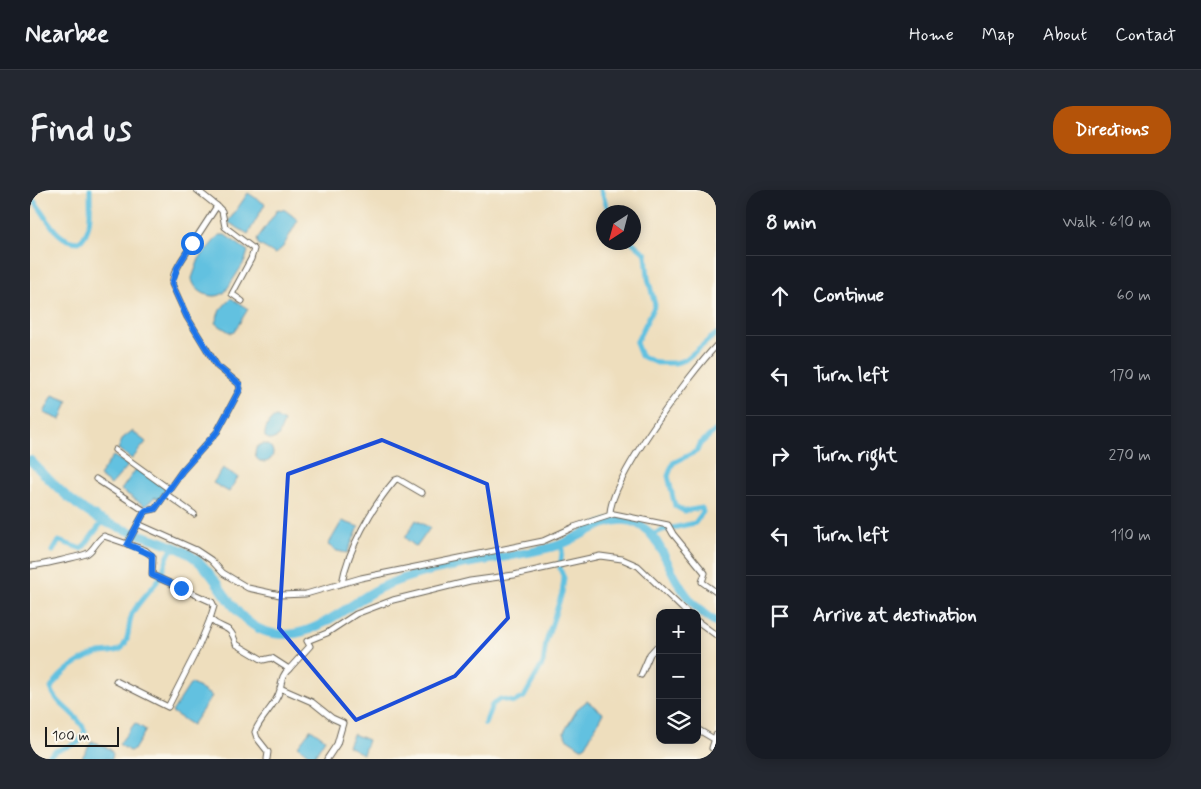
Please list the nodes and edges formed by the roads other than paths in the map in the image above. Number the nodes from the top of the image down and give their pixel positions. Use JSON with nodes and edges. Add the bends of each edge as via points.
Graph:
{"nodes":[{"id":1,"x":196,"y":190,"type":"edge"},
{"id":2,"x":217,"y":206,"type":"junction"},
{"id":3,"x":242,"y":301,"type":"dead end"},
{"id":4,"x":716,"y":346,"type":"edge"},
{"id":5,"x":115,"y":450,"type":"dead end"},
{"id":6,"x":96,"y":479,"type":"dead end"},
{"id":7,"x":168,"y":491,"type":"junction"},
{"id":8,"x":422,"y":493,"type":"dead end"},
{"id":9,"x":145,"y":511,"type":"junction"},
{"id":10,"x":194,"y":514,"type":"dead end"},
{"id":11,"x":610,"y":515,"type":"junction"},
{"id":12,"x":137,"y":526,"type":"junction"},
{"id":13,"x":127,"y":544,"type":"junction"},
{"id":14,"x":30,"y":566,"type":"edge"},
{"id":15,"x":342,"y":583,"type":"junction"},
{"id":16,"x":716,"y":592,"type":"edge"},
{"id":17,"x":682,"y":609,"type":"edge"},
{"id":18,"x":210,"y":619,"type":"junction"},
{"id":19,"x":701,"y":624,"type":"edge"},
{"id":20,"x":716,"y":635,"type":"edge"},
{"id":21,"x":656,"y":647,"type":"edge"},
{"id":22,"x":289,"y":670,"type":"junction"},
{"id":23,"x":641,"y":675,"type":"dead end"},
{"id":24,"x":116,"y":681,"type":"dead end"},
{"id":25,"x":280,"y":688,"type":"junction"},
{"id":26,"x":701,"y":731,"type":"edge"},
{"id":27,"x":715,"y":737,"type":"edge"},
{"id":28,"x":712,"y":748,"type":"dead end"},
{"id":29,"x":267,"y":759,"type":"edge"},
{"id":30,"x":328,"y":759,"type":"edge"}],
"edges":[{"from":1,"to":2,"type":"street"},
{"from":2,"to":3,"type":"street","via":[[222,210],[225,227],[254,249],[232,294]]},
{"from":2,"to":7,"type":"street","via":[[181,261],[172,284],[187,317],[217,366],[239,384],[240,389],[217,432]]},
{"from":4,"to":11,"type":"street","via":[[695,368],[666,408],[614,495]]},
{"from":5,"to":7,"type":"street"},
{"from":6,"to":9,"type":"street"},
{"from":7,"to":9,"type":"street","via":[[155,509]]},
{"from":7,"to":10,"type":"street"},
{"from":8,"to":15,"type":"street","via":[[395,480],[351,552]]},
{"from":9,"to":12,"type":"street"},
{"from":11,"to":15,"type":"street","via":[[543,541]]},
{"from":11,"to":16,"type":"street","via":[[668,525],[705,572],[704,585]]},
{"from":12,"to":13,"type":"street"},
{"from":12,"to":15,"type":"street","via":[[196,550],[212,560],[223,573],[263,593],[306,594]]},
{"from":13,"to":14,"type":"street","via":[[104,536],[85,555]]},
{"from":13,"to":18,"type":"street","via":[[152,555],[154,576],[212,602]]},
{"from":17,"to":22,"type":"street","via":[[648,574],[630,561],[600,556],[436,588],[376,606],[356,614],[327,634],[307,641],[310,646]]},
{"from":18,"to":22,"type":"street","via":[[230,630],[239,646],[264,660],[272,658]]},
{"from":18,"to":24,"type":"street","via":[[168,706]]},
{"from":19,"to":20,"type":"street"},
{"from":21,"to":23,"type":"street"},
{"from":22,"to":25,"type":"street","via":[[283,674]]},
{"from":25,"to":29,"type":"street","via":[[255,732],[268,752]]},
{"from":25,"to":30,"type":"street","via":[[312,702],[343,723],[337,744]]},
{"from":26,"to":27,"type":"street"},
{"from":27,"to":28,"type":"street"}]}
